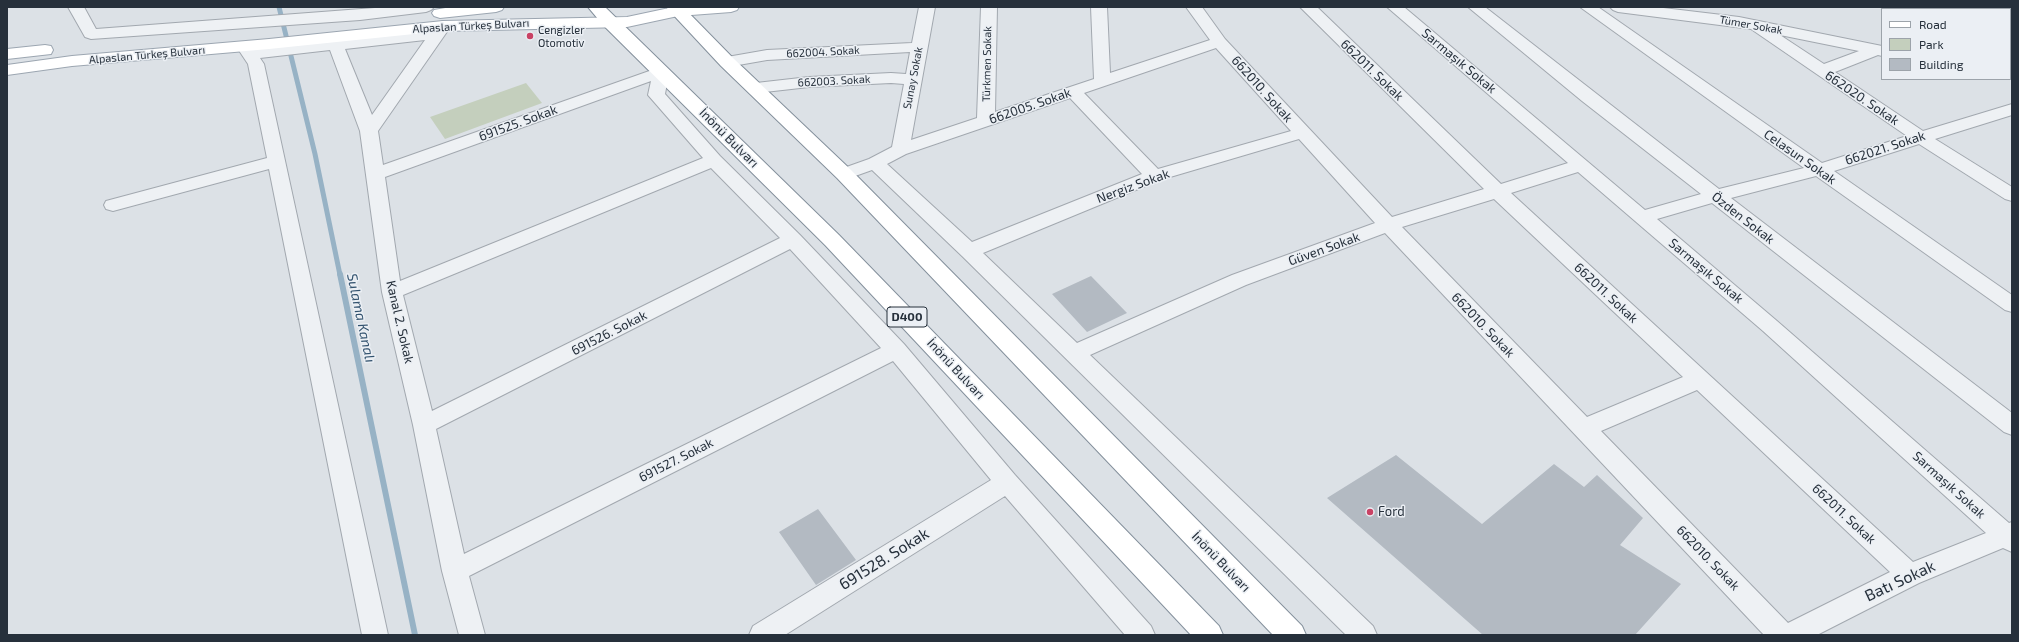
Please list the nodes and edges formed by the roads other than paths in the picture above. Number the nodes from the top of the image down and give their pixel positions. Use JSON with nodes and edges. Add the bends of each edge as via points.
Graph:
{"nodes":[{"id":1,"x":76,"y":7,"type":"edge"},
{"id":2,"x":244,"y":7,"type":"edge"},
{"id":3,"x":426,"y":7,"type":"edge"},
{"id":4,"x":496,"y":7,"type":"edge"},
{"id":5,"x":732,"y":7,"type":"edge"},
{"id":6,"x":927,"y":7,"type":"edge"},
{"id":7,"x":989,"y":7,"type":"edge"},
{"id":8,"x":1099,"y":7,"type":"edge"},
{"id":9,"x":1194,"y":7,"type":"edge"},
{"id":10,"x":1308,"y":7,"type":"edge"},
{"id":11,"x":1395,"y":7,"type":"edge"},
{"id":12,"x":1476,"y":7,"type":"edge"},
{"id":13,"x":1588,"y":7,"type":"edge"},
{"id":14,"x":1618,"y":7,"type":"edge"},
{"id":15,"x":677,"y":8,"type":"edge"},
{"id":16,"x":468,"y":9,"type":"edge"},
{"id":17,"x":602,"y":15,"type":"edge"},
{"id":18,"x":321,"y":17,"type":"edge"},
{"id":19,"x":440,"y":20,"type":"edge"},
{"id":20,"x":1754,"y":25,"type":"junction"},
{"id":21,"x":243,"y":40,"type":"junction"},
{"id":22,"x":1218,"y":42,"type":"junction"},
{"id":23,"x":316,"y":43,"type":"junction"},
{"id":24,"x":336,"y":45,"type":"junction"},
{"id":25,"x":919,"y":47,"type":"junction"},
{"id":26,"x":1879,"y":51,"type":"edge"},
{"id":27,"x":7,"y":54,"type":"edge"},
{"id":28,"x":74,"y":54,"type":"junction"},
{"id":29,"x":727,"y":62,"type":"junction"},
{"id":30,"x":7,"y":70,"type":"edge"},
{"id":31,"x":1822,"y":71,"type":"junction"},
{"id":32,"x":662,"y":72,"type":"junction"},
{"id":33,"x":913,"y":80,"type":"junction"},
{"id":34,"x":1102,"y":81,"type":"junction"},
{"id":35,"x":756,"y":88,"type":"junction"},
{"id":36,"x":1073,"y":92,"type":"junction"},
{"id":37,"x":2012,"y":109,"type":"edge"},
{"id":38,"x":986,"y":121,"type":"junction"},
{"id":39,"x":369,"y":132,"type":"junction"},
{"id":40,"x":1302,"y":133,"type":"junction"},
{"id":41,"x":1920,"y":137,"type":"junction"},
{"id":42,"x":900,"y":150,"type":"junction"},
{"id":43,"x":714,"y":160,"type":"junction"},
{"id":44,"x":276,"y":161,"type":"junction"},
{"id":45,"x":875,"y":163,"type":"junction"},
{"id":46,"x":1582,"y":165,"type":"junction"},
{"id":47,"x":1819,"y":170,"type":"junction"},
{"id":48,"x":374,"y":174,"type":"junction"},
{"id":49,"x":844,"y":174,"type":"junction"},
{"id":50,"x":1154,"y":176,"type":"junction"},
{"id":51,"x":1497,"y":191,"type":"junction"},
{"id":52,"x":2012,"y":195,"type":"edge"},
{"id":53,"x":1715,"y":196,"type":"junction"},
{"id":54,"x":113,"y":206,"type":"dead end"},
{"id":55,"x":1642,"y":217,"type":"junction"},
{"id":56,"x":1388,"y":225,"type":"junction"},
{"id":57,"x":793,"y":240,"type":"junction"},
{"id":58,"x":969,"y":251,"type":"junction"},
{"id":59,"x":392,"y":292,"type":"junction"},
{"id":60,"x":2012,"y":306,"type":"edge"},
{"id":61,"x":896,"y":350,"type":"junction"},
{"id":62,"x":1074,"y":353,"type":"junction"},
{"id":63,"x":1698,"y":380,"type":"junction"},
{"id":64,"x":424,"y":425,"type":"junction"},
{"id":65,"x":2012,"y":426,"type":"edge"},
{"id":66,"x":1583,"y":429,"type":"junction"},
{"id":67,"x":1007,"y":482,"type":"junction"},
{"id":68,"x":2010,"y":536,"type":"edge"},
{"id":69,"x":455,"y":571,"type":"junction"},
{"id":70,"x":1910,"y":574,"type":"junction"},
{"id":71,"x":375,"y":635,"type":"edge"},
{"id":72,"x":472,"y":635,"type":"edge"},
{"id":73,"x":762,"y":635,"type":"edge"},
{"id":74,"x":1142,"y":635,"type":"edge"},
{"id":75,"x":1209,"y":635,"type":"edge"},
{"id":76,"x":1292,"y":635,"type":"edge"},
{"id":77,"x":1364,"y":635,"type":"edge"},
{"id":78,"x":1782,"y":635,"type":"edge"},
{"id":79,"x":1790,"y":635,"type":"edge"}],
"edges":[{"from":1,"to":21,"type":"street","via":[[91,34]]},
{"from":2,"to":21,"type":"street"},
{"from":3,"to":18,"type":"street"},
{"from":4,"to":16,"type":"main road","name":"Alpaslan Türkeş Bulvarı"},
{"from":5,"to":15,"type":"main road","name":"Alpaslan Türkeş Bulvarı"},
{"from":6,"to":25,"type":"street","name":"Sunay Sokak"},
{"from":7,"to":38,"type":"street","name":"Türkmen Sokak"},
{"from":8,"to":34,"type":"street"},
{"from":9,"to":22,"type":"street","name":"662010. Sokak"},
{"from":10,"to":51,"type":"street","name":"662011. Sokak"},
{"from":11,"to":46,"type":"street","name":"Sarmaşık Sokak"},
{"from":12,"to":53,"type":"street","name":"Özden Sokak"},
{"from":13,"to":47,"type":"street","name":"Celasun Sokak"},
{"from":14,"to":20,"type":"street","name":"Tümer Sokak"},
{"from":15,"to":17,"type":"main road","name":"Alpaslan Türkeş Bulvarı","via":[[627,22]]},
{"from":15,"to":29,"type":"main road","name":"İnönü Bulvarı"},
{"from":16,"to":19,"type":"main road","name":"Alpaslan Türkeş Bulvarı"},
{"from":17,"to":19,"type":"main road","name":"Alpaslan Türkeş Bulvarı"},
{"from":17,"to":32,"type":"main road","name":"İnönü Bulvarı","number":"D400"},
{"from":18,"to":19,"type":"main road","name":"Alpaslan Türkeş Bulvarı"},
{"from":18,"to":21,"type":"main road","name":"Alpaslan Türkeş Bulvarı"},
{"from":18,"to":21,"type":"street","via":[[268,22]]},
{"from":19,"to":23,"type":"main road","name":"Alpaslan Türkeş Bulvarı"},
{"from":19,"to":24,"type":"street"},
{"from":19,"to":39,"type":"street"},
{"from":20,"to":26,"type":"street","name":"Tümer Sokak"},
{"from":20,"to":31,"type":"street","name":"662020. Sokak"},
{"from":21,"to":23,"type":"main road","name":"Alpaslan Türkeş Bulvarı","via":[[276,47]]},
{"from":21,"to":28,"type":"main road","name":"Alpaslan Türkeş Bulvarı"},
{"from":21,"to":44,"type":"street","via":[[256,64]]},
{"from":22,"to":34,"type":"street","name":"662005. Sokak"},
{"from":22,"to":40,"type":"street","name":"662010. Sokak"},
{"from":23,"to":24,"type":"street"},
{"from":24,"to":39,"type":"street","name":"Kanal 2. Sokak"},
{"from":25,"to":29,"type":"street","name":"662004. Sokak","via":[[767,56]]},
{"from":25,"to":33,"type":"street","name":"Sunay Sokak"},
{"from":26,"to":31,"type":"street"},
{"from":27,"to":28,"type":"main road"},
{"from":28,"to":30,"type":"main road"},
{"from":29,"to":35,"type":"main road","name":"İnönü Bulvarı"},
{"from":31,"to":41,"type":"street","name":"662020. Sokak"},
{"from":32,"to":43,"type":"street","via":[[656,95]]},
{"from":32,"to":48,"type":"street","name":"691525. Sokak"},
{"from":32,"to":75,"type":"main road","name":"İnönü Bulvarı","number":"D400","via":[[860,268]]},
{"from":33,"to":35,"type":"street","name":"662003. Sokak","via":[[891,78],[808,82]]},
{"from":33,"to":42,"type":"street","name":"Sunay Sokak"},
{"from":34,"to":36,"type":"street","name":"662005. Sokak"},
{"from":35,"to":49,"type":"main road","name":"İnönü Bulvarı"},
{"from":36,"to":38,"type":"street","name":"662005. Sokak"},
{"from":36,"to":50,"type":"street"},
{"from":37,"to":41,"type":"street","name":"662021. Sokak"},
{"from":38,"to":42,"type":"street","name":"662005. Sokak"},
{"from":39,"to":48,"type":"street","name":"Kanal 2. Sokak"},
{"from":40,"to":50,"type":"street","name":"Nergiz Sokak"},
{"from":40,"to":56,"type":"street","name":"662010. Sokak"},
{"from":41,"to":47,"type":"street","name":"662021. Sokak"},
{"from":41,"to":52,"type":"street","name":"662020. Sokak"},
{"from":42,"to":45,"type":"street","name":"662005. Sokak"},
{"from":43,"to":57,"type":"street"},
{"from":43,"to":59,"type":"street"},
{"from":44,"to":54,"type":"street"},
{"from":44,"to":71,"type":"street"},
{"from":45,"to":49,"type":"street","name":"662005. Sokak"},
{"from":45,"to":58,"type":"street"},
{"from":46,"to":51,"type":"street","name":"Güven Sokak"},
{"from":46,"to":55,"type":"street","name":"Sarmaşık Sokak"},
{"from":47,"to":53,"type":"street","name":"662021. Sokak"},
{"from":47,"to":60,"type":"street","name":"Celasun Sokak"},
{"from":48,"to":59,"type":"street","name":"Kanal 2. Sokak"},
{"from":49,"to":76,"type":"main road","name":"İnönü Bulvarı"},
{"from":50,"to":58,"type":"street","name":"Nergiz Sokak"},
{"from":51,"to":56,"type":"street","name":"Güven Sokak"},
{"from":51,"to":63,"type":"street","name":"662011. Sokak"},
{"from":53,"to":55,"type":"street","name":"662021. Sokak"},
{"from":53,"to":65,"type":"street","name":"Özden Sokak"},
{"from":55,"to":68,"type":"street","name":"Sarmaşık Sokak"},
{"from":56,"to":62,"type":"street","name":"Güven Sokak","via":[[1239,280]]},
{"from":56,"to":66,"type":"street","name":"662010. Sokak"},
{"from":57,"to":61,"type":"street"},
{"from":57,"to":64,"type":"street","name":"691526. Sokak"},
{"from":58,"to":62,"type":"street"},
{"from":59,"to":64,"type":"street","name":"Kanal 2. Sokak"},
{"from":61,"to":67,"type":"street"},
{"from":61,"to":69,"type":"street","name":"691527. Sokak"},
{"from":62,"to":77,"type":"street"},
{"from":63,"to":66,"type":"street"},
{"from":63,"to":70,"type":"street","name":"662011. Sokak"},
{"from":64,"to":69,"type":"street","name":"Kanal 2. Sokak"},
{"from":66,"to":78,"type":"street","name":"662010. Sokak"},
{"from":67,"to":73,"type":"street","name":"691528. Sokak"},
{"from":67,"to":74,"type":"street"},
{"from":68,"to":70,"type":"street","name":"Batı Sokak"},
{"from":69,"to":72,"type":"street","name":"Kanal 2. Sokak"},
{"from":70,"to":79,"type":"street","name":"Batı Sokak"}]}
